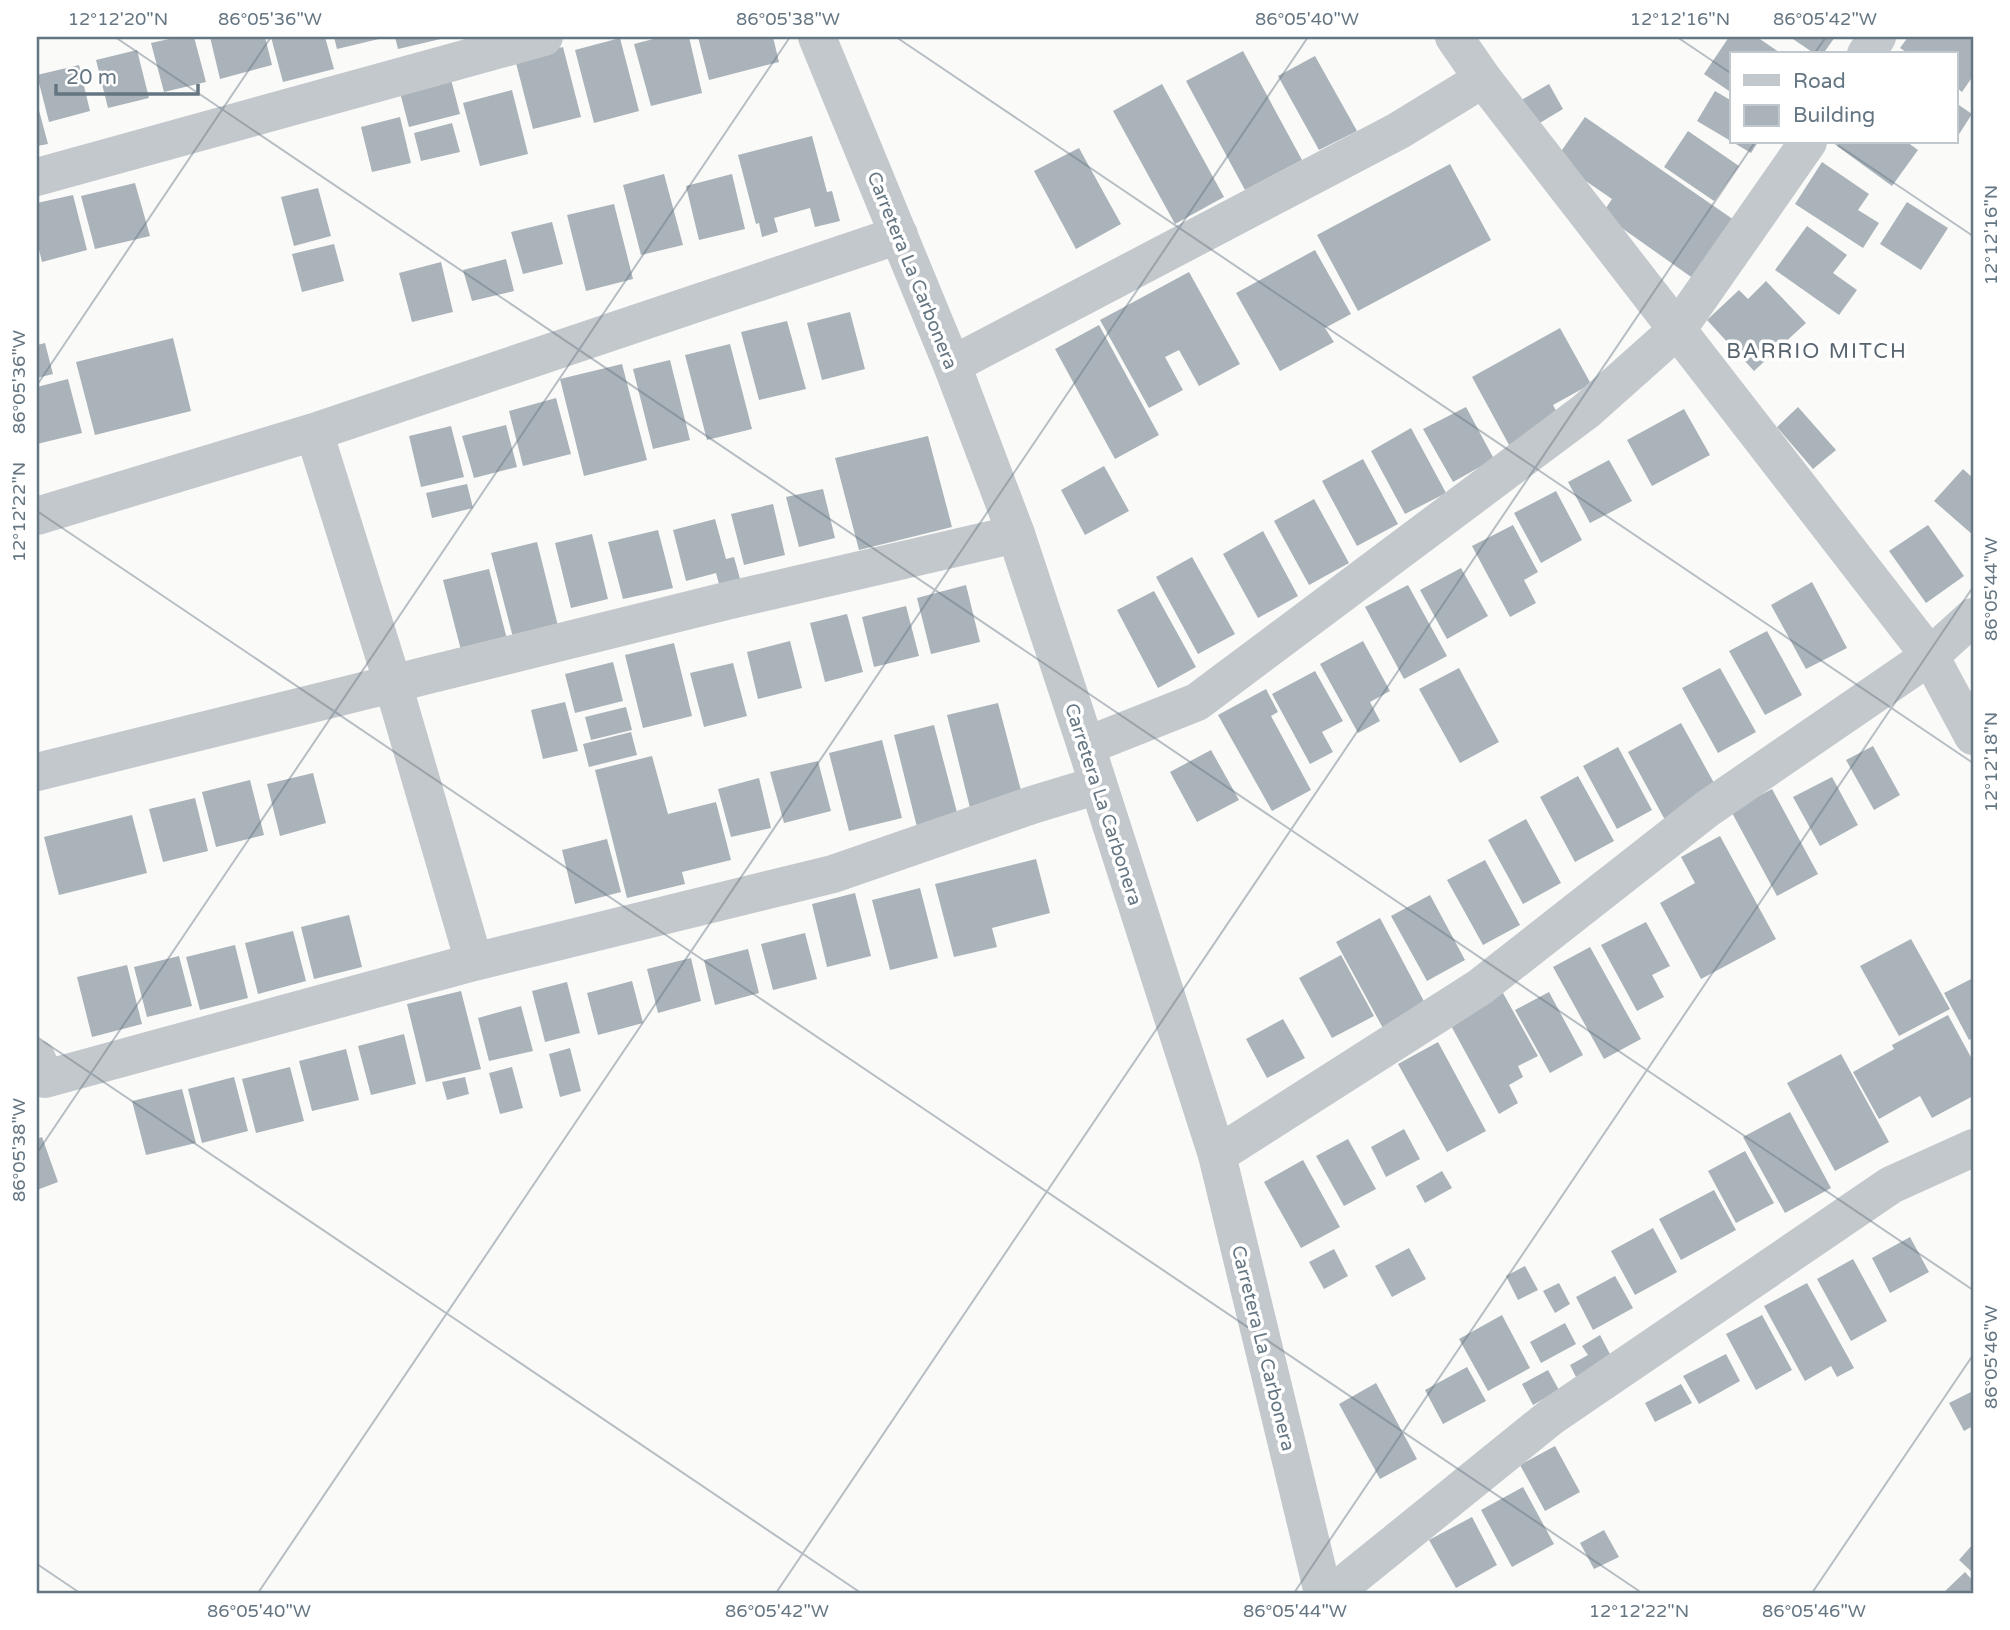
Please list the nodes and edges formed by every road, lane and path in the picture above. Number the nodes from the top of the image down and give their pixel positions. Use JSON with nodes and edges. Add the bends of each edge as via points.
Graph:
{"nodes":[{"id":1,"x":544,"y":37,"type":"edge"},
{"id":2,"x":817,"y":37,"type":"edge"},
{"id":3,"x":1454,"y":37,"type":"edge"},
{"id":4,"x":1877,"y":37,"type":"edge"},
{"id":5,"x":1867,"y":52,"type":"edge"},
{"id":6,"x":1482,"y":79,"type":"junction"},
{"id":7,"x":1807,"y":144,"type":"edge"},
{"id":8,"x":37,"y":177,"type":"edge"},
{"id":9,"x":899,"y":235,"type":"junction"},
{"id":10,"x":1677,"y":330,"type":"junction"},
{"id":11,"x":951,"y":365,"type":"junction"},
{"id":12,"x":314,"y":432,"type":"junction"},
{"id":13,"x":37,"y":516,"type":"edge"},
{"id":14,"x":1016,"y":534,"type":"junction"},
{"id":15,"x":1973,"y":617,"type":"edge"},
{"id":16,"x":1930,"y":656,"type":"junction"},
{"id":17,"x":393,"y":684,"type":"junction"},
{"id":18,"x":1973,"y":736,"type":"edge"},
{"id":19,"x":1086,"y":746,"type":"junction"},
{"id":20,"x":37,"y":772,"type":"edge"},
{"id":21,"x":1098,"y":785,"type":"junction"},
{"id":22,"x":474,"y":962,"type":"junction"},
{"id":23,"x":37,"y":1059,"type":"edge"},
{"id":24,"x":1973,"y":1148,"type":"edge"},
{"id":25,"x":1217,"y":1155,"type":"junction"},
{"id":26,"x":1323,"y":1593,"type":"edge"},
{"id":27,"x":1333,"y":1593,"type":"edge"}],
"edges":[{"from":1,"to":8,"type":"street"},
{"from":2,"to":9,"type":"street","name":"Carretera La Carbonera"},
{"from":3,"to":6,"type":"street"},
{"from":4,"to":5,"type":"street"},
{"from":6,"to":10,"type":"street"},
{"from":6,"to":11,"type":"street","via":[[1398,131]]},
{"from":7,"to":10,"type":"street"},
{"from":9,"to":11,"type":"street","name":"Carretera La Carbonera"},
{"from":9,"to":12,"type":"street"},
{"from":10,"to":16,"type":"street"},
{"from":10,"to":19,"type":"street","via":[[1586,411],[1197,702]]},
{"from":11,"to":14,"type":"street","name":"Carretera La Carbonera"},
{"from":12,"to":13,"type":"street"},
{"from":12,"to":17,"type":"street"},
{"from":14,"to":17,"type":"street"},
{"from":14,"to":19,"type":"street","name":"Carretera La Carbonera"},
{"from":15,"to":16,"type":"street"},
{"from":16,"to":18,"type":"street"},
{"from":16,"to":25,"type":"street","via":[[1707,808],[1480,987]]},
{"from":17,"to":20,"type":"street"},
{"from":17,"to":22,"type":"street"},
{"from":19,"to":21,"type":"street","name":"Carretera La Carbonera"},
{"from":21,"to":22,"type":"street","via":[[833,874]]},
{"from":21,"to":25,"type":"street","name":"Carretera La Carbonera"},
{"from":22,"to":23,"type":"street","via":[[45,1079]]},
{"from":24,"to":27,"type":"street","via":[[1891,1185],[1552,1416]]},
{"from":25,"to":26,"type":"street","name":"Carretera La Carbonera"}]}
